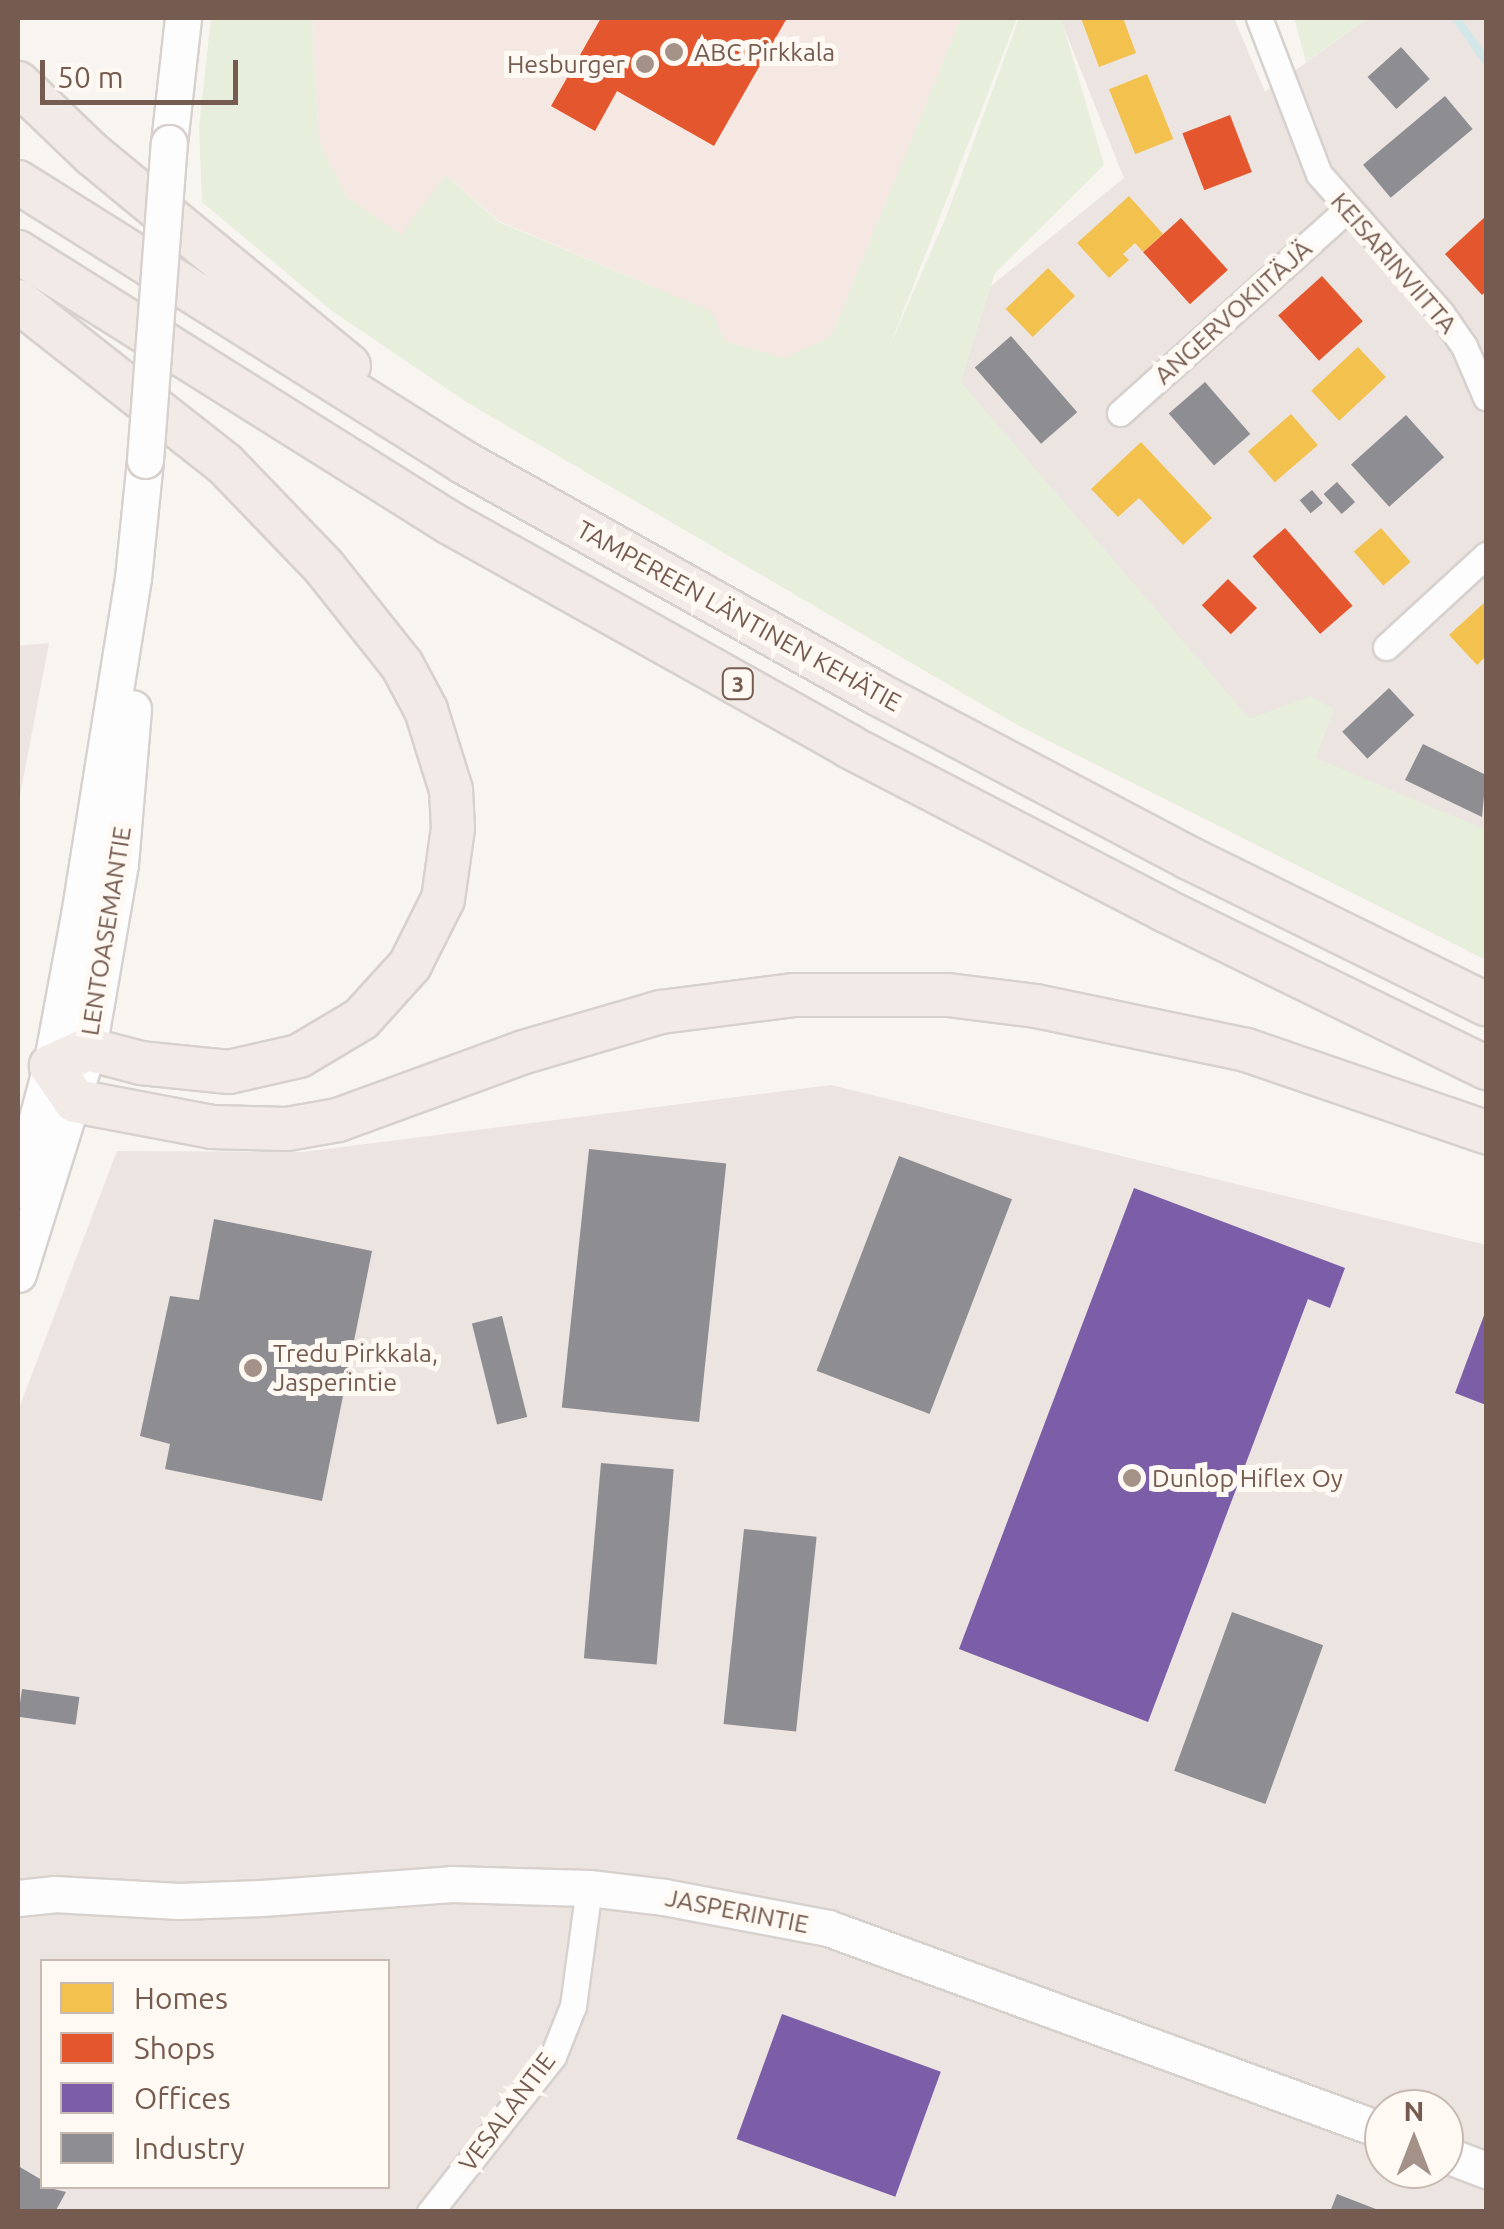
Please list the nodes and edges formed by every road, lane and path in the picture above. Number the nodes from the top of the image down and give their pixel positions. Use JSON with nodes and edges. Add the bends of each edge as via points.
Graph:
{"nodes":[{"id":1,"x":183,"y":18,"type":"edge"},
{"id":2,"x":1259,"y":18,"type":"edge"},
{"id":3,"x":18,"y":82,"type":"edge"},
{"id":4,"x":18,"y":182,"type":"edge"},
{"id":5,"x":1346,"y":210,"type":"junction"},
{"id":6,"x":18,"y":252,"type":"edge"},
{"id":7,"x":18,"y":300,"type":"edge"},
{"id":8,"x":1486,"y":397,"type":"edge"},
{"id":9,"x":1120,"y":413,"type":"dead end"},
{"id":10,"x":465,"y":463,"type":"junction"},
{"id":11,"x":1486,"y":556,"type":"edge"},
{"id":12,"x":1386,"y":647,"type":"dead end"},
{"id":13,"x":1486,"y":1004,"type":"edge"},
{"id":14,"x":69,"y":1058,"type":"junction"},
{"id":15,"x":1486,"y":1068,"type":"edge"},
{"id":16,"x":75,"y":1100,"type":"junction"},
{"id":17,"x":1486,"y":1132,"type":"edge"},
{"id":18,"x":18,"y":1190,"type":"edge"},
{"id":19,"x":18,"y":1274,"type":"edge"},
{"id":20,"x":18,"y":1883,"type":"edge"},
{"id":21,"x":589,"y":1888,"type":"junction"},
{"id":22,"x":54,"y":1894,"type":"junction"},
{"id":23,"x":18,"y":1898,"type":"edge"},
{"id":24,"x":1364,"y":2124,"type":"edge"},
{"id":25,"x":430,"y":2212,"type":"edge"}],
"edges":[{"from":1,"to":14,"type":"main road","name":"LENTOASEMANTIE","bridge":true,"via":[[132,578],[133,707],[120,864]]},
{"from":2,"to":5,"type":"street","name":"KEISARINVIITTA","via":[[1319,174]]},
{"from":3,"to":10,"type":"highway","via":[[116,174]]},
{"from":4,"to":10,"type":"highway","name":"TAMPEREEN LÄNTINEN KEHÄTIE","number":"3"},
{"from":5,"to":8,"type":"street","name":"KEISARINVIITTA","via":[[1441,313]]},
{"from":5,"to":9,"type":"street","name":"ANGERVOKIITÄJÄ"},
{"from":6,"to":15,"type":"highway","number":"3","via":[[450,523],[850,747]]},
{"from":7,"to":14,"type":"highway","via":[[225,464],[324,567],[402,666],[426,710],[452,790],[443,899],[410,964],[360,1019],[299,1056],[228,1072]]},
{"from":10,"to":13,"type":"highway","name":"TAMPEREEN LÄNTINEN KEHÄTIE","number":"3","via":[[878,694]]},
{"from":11,"to":12,"type":"street"},
{"from":14,"to":16,"type":"highway"},
{"from":14,"to":18,"type":"main road","name":"LENTOASEMANTIE"},
{"from":16,"to":17,"type":"highway","via":[[212,1127],[287,1129],[338,1120],[524,1052],[661,1012],[793,996],[929,995],[1036,1006],[1246,1050]]},
{"from":16,"to":19,"type":"main road"},
{"from":20,"to":22,"type":"main road","name":"JASPERINTIE"},
{"from":21,"to":22,"type":"main road","name":"JASPERINTIE","via":[[452,1884],[179,1900]]},
{"from":21,"to":24,"type":"main road","name":"JASPERINTIE","via":[[828,1928]]},
{"from":21,"to":25,"type":"street","name":"VESALANTIE","via":[[573,2006],[552,2056]]},
{"from":22,"to":23,"type":"main road","name":"JASPERINTIE"}]}
